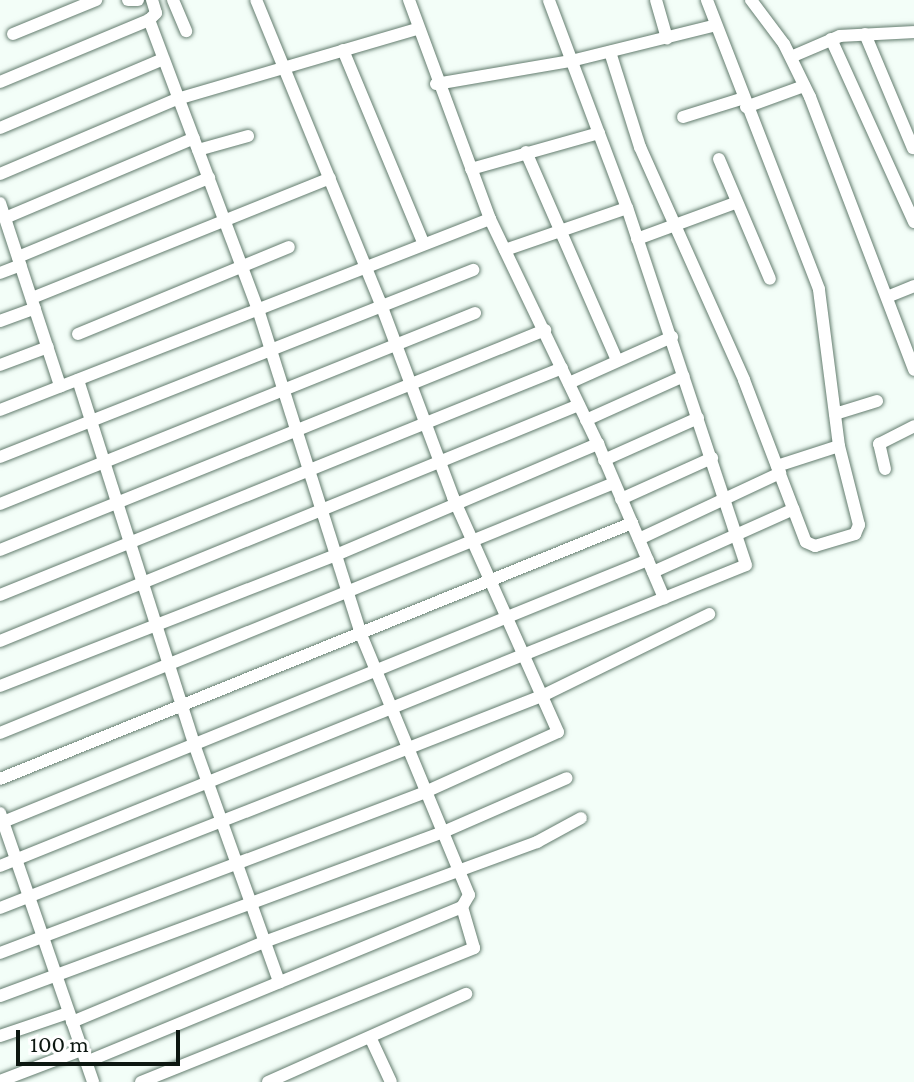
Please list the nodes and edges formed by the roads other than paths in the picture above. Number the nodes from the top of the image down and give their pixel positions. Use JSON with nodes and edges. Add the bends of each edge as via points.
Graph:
{"nodes":[{"id":1,"x":96,"y":0,"type":"edge"},
{"id":2,"x":128,"y":0,"type":"edge"},
{"id":3,"x":138,"y":0,"type":"edge"},
{"id":4,"x":152,"y":0,"type":"edge"},
{"id":5,"x":173,"y":0,"type":"edge"},
{"id":6,"x":256,"y":0,"type":"edge"},
{"id":7,"x":409,"y":0,"type":"edge"},
{"id":8,"x":549,"y":0,"type":"edge"},
{"id":9,"x":656,"y":0,"type":"edge"},
{"id":10,"x":707,"y":0,"type":"edge"},
{"id":11,"x":751,"y":0,"type":"edge"},
{"id":12,"x":149,"y":20,"type":"junction"},
{"id":13,"x":716,"y":25,"type":"junction"},
{"id":14,"x":417,"y":29,"type":"junction"},
{"id":15,"x":186,"y":31,"type":"dead end"},
{"id":16,"x":914,"y":32,"type":"edge"},
{"id":17,"x":13,"y":34,"type":"dead end"},
{"id":18,"x":865,"y":34,"type":"junction"},
{"id":19,"x":667,"y":38,"type":"junction"},
{"id":20,"x":831,"y":39,"type":"junction"},
{"id":21,"x":343,"y":50,"type":"junction"},
{"id":22,"x":610,"y":52,"type":"junction"},
{"id":23,"x":791,"y":57,"type":"junction"},
{"id":24,"x":163,"y":59,"type":"junction"},
{"id":25,"x":571,"y":61,"type":"junction"},
{"id":26,"x":286,"y":70,"type":"junction"},
{"id":27,"x":0,"y":82,"type":"edge"},
{"id":28,"x":436,"y":84,"type":"junction"},
{"id":29,"x":804,"y":86,"type":"junction"},
{"id":30,"x":177,"y":99,"type":"junction"},
{"id":31,"x":745,"y":103,"type":"junction"},
{"id":32,"x":683,"y":117,"type":"dead end"},
{"id":33,"x":0,"y":128,"type":"edge"},
{"id":34,"x":599,"y":133,"type":"junction"},
{"id":35,"x":248,"y":136,"type":"dead end"},
{"id":36,"x":196,"y":144,"type":"junction"},
{"id":37,"x":913,"y":148,"type":"edge"},
{"id":38,"x":526,"y":152,"type":"junction"},
{"id":39,"x":719,"y":159,"type":"dead end"},
{"id":40,"x":471,"y":169,"type":"junction"},
{"id":41,"x":0,"y":174,"type":"edge"},
{"id":42,"x":209,"y":178,"type":"junction"},
{"id":43,"x":330,"y":178,"type":"junction"},
{"id":44,"x":0,"y":203,"type":"edge"},
{"id":45,"x":735,"y":203,"type":"junction"},
{"id":46,"x":627,"y":208,"type":"junction"},
{"id":47,"x":225,"y":219,"type":"junction"},
{"id":48,"x":490,"y":219,"type":"junction"},
{"id":49,"x":914,"y":222,"type":"edge"},
{"id":50,"x":4,"y":224,"type":"edge"},
{"id":51,"x":676,"y":228,"type":"junction"},
{"id":52,"x":560,"y":230,"type":"junction"},
{"id":53,"x":637,"y":239,"type":"junction"},
{"id":54,"x":423,"y":242,"type":"junction"},
{"id":55,"x":289,"y":247,"type":"dead end"},
{"id":56,"x":505,"y":250,"type":"junction"},
{"id":57,"x":20,"y":261,"type":"junction"},
{"id":58,"x":365,"y":264,"type":"junction"},
{"id":59,"x":243,"y":267,"type":"junction"},
{"id":60,"x":473,"y":270,"type":"dead end"},
{"id":61,"x":0,"y":273,"type":"edge"},
{"id":62,"x":770,"y":279,"type":"dead end"},
{"id":63,"x":914,"y":286,"type":"edge"},
{"id":64,"x":887,"y":297,"type":"junction"},
{"id":65,"x":34,"y":303,"type":"junction"},
{"id":66,"x":382,"y":305,"type":"junction"},
{"id":67,"x":257,"y":307,"type":"junction"},
{"id":68,"x":475,"y":313,"type":"dead end"},
{"id":69,"x":0,"y":321,"type":"edge"},
{"id":70,"x":545,"y":330,"type":"junction"},
{"id":71,"x":78,"y":334,"type":"dead end"},
{"id":72,"x":672,"y":337,"type":"junction"},
{"id":73,"x":397,"y":345,"type":"junction"},
{"id":74,"x":48,"y":347,"type":"junction"},
{"id":75,"x":271,"y":351,"type":"junction"},
{"id":76,"x":617,"y":360,"type":"junction"},
{"id":77,"x":0,"y":365,"type":"edge"},
{"id":78,"x":562,"y":368,"type":"junction"},
{"id":79,"x":914,"y":370,"type":"edge"},
{"id":80,"x":684,"y":376,"type":"junction"},
{"id":81,"x":78,"y":380,"type":"junction"},
{"id":82,"x":569,"y":383,"type":"junction"},
{"id":83,"x":413,"y":385,"type":"junction"},
{"id":84,"x":60,"y":386,"type":"junction"},
{"id":85,"x":285,"y":392,"type":"junction"},
{"id":86,"x":877,"y":401,"type":"dead end"},
{"id":87,"x":579,"y":405,"type":"junction"},
{"id":88,"x":0,"y":410,"type":"edge"},
{"id":89,"x":835,"y":414,"type":"junction"},
{"id":90,"x":698,"y":418,"type":"junction"},
{"id":91,"x":586,"y":420,"type":"junction"},
{"id":92,"x":94,"y":421,"type":"junction"},
{"id":93,"x":426,"y":426,"type":"junction"},
{"id":94,"x":914,"y":426,"type":"edge"},
{"id":95,"x":298,"y":432,"type":"junction"},
{"id":96,"x":598,"y":444,"type":"junction"},
{"id":97,"x":839,"y":446,"type":"junction"},
{"id":98,"x":0,"y":457,"type":"edge"},
{"id":99,"x":712,"y":458,"type":"junction"},
{"id":100,"x":604,"y":460,"type":"junction"},
{"id":101,"x":107,"y":462,"type":"junction"},
{"id":102,"x":441,"y":465,"type":"junction"},
{"id":103,"x":778,"y":469,"type":"junction"},
{"id":104,"x":885,"y":469,"type":"dead end"},
{"id":105,"x":310,"y":472,"type":"junction"},
{"id":106,"x":614,"y":483,"type":"junction"},
{"id":107,"x":725,"y":497,"type":"junction"},
{"id":108,"x":621,"y":499,"type":"junction"},
{"id":109,"x":120,"y":502,"type":"junction"},
{"id":110,"x":456,"y":503,"type":"junction"},
{"id":111,"x":0,"y":504,"type":"edge"},
{"id":112,"x":794,"y":509,"type":"junction"},
{"id":113,"x":323,"y":513,"type":"junction"},
{"id":114,"x":632,"y":523,"type":"junction"},
{"id":115,"x":737,"y":536,"type":"junction"},
{"id":116,"x":639,"y":539,"type":"junction"},
{"id":117,"x":132,"y":541,"type":"junction"},
{"id":118,"x":473,"y":542,"type":"junction"},
{"id":119,"x":0,"y":550,"type":"edge"},
{"id":120,"x":336,"y":555,"type":"junction"},
{"id":121,"x":650,"y":566,"type":"junction"},
{"id":122,"x":492,"y":581,"type":"junction"},
{"id":123,"x":145,"y":585,"type":"junction"},
{"id":124,"x":349,"y":594,"type":"junction"},
{"id":125,"x":0,"y":595,"type":"edge"},
{"id":126,"x":664,"y":598,"type":"junction"},
{"id":127,"x":709,"y":614,"type":"dead end"},
{"id":128,"x":510,"y":618,"type":"junction"},
{"id":129,"x":157,"y":624,"type":"junction"},
{"id":130,"x":361,"y":634,"type":"junction"},
{"id":131,"x":0,"y":641,"type":"edge"},
{"id":132,"x":527,"y":657,"type":"junction"},
{"id":133,"x":170,"y":666,"type":"junction"},
{"id":134,"x":376,"y":672,"type":"junction"},
{"id":135,"x":0,"y":686,"type":"edge"},
{"id":136,"x":544,"y":695,"type":"junction"},
{"id":137,"x":182,"y":706,"type":"junction"},
{"id":138,"x":392,"y":712,"type":"junction"},
{"id":139,"x":0,"y":733,"type":"edge"},
{"id":140,"x":195,"y":747,"type":"junction"},
{"id":141,"x":406,"y":749,"type":"junction"},
{"id":142,"x":567,"y":778,"type":"dead end"},
{"id":143,"x":0,"y":779,"type":"edge"},
{"id":144,"x":209,"y":785,"type":"junction"},
{"id":145,"x":423,"y":793,"type":"junction"},
{"id":146,"x":581,"y":818,"type":"dead end"},
{"id":147,"x":2,"y":823,"type":"edge"},
{"id":148,"x":221,"y":823,"type":"junction"},
{"id":149,"x":441,"y":833,"type":"junction"},
{"id":150,"x":15,"y":861,"type":"junction"},
{"id":151,"x":235,"y":861,"type":"junction"},
{"id":152,"x":0,"y":866,"type":"edge"},
{"id":153,"x":457,"y":869,"type":"junction"},
{"id":154,"x":28,"y":898,"type":"junction"},
{"id":155,"x":249,"y":902,"type":"junction"},
{"id":156,"x":462,"y":907,"type":"junction"},
{"id":157,"x":0,"y":908,"type":"edge"},
{"id":158,"x":42,"y":937,"type":"junction"},
{"id":159,"x":264,"y":942,"type":"junction"},
{"id":160,"x":0,"y":953,"type":"edge"},
{"id":161,"x":56,"y":976,"type":"junction"},
{"id":162,"x":279,"y":982,"type":"junction"},
{"id":163,"x":466,"y":994,"type":"dead end"},
{"id":164,"x":0,"y":996,"type":"edge"},
{"id":165,"x":70,"y":1018,"type":"junction"},
{"id":166,"x":0,"y":1036,"type":"edge"},
{"id":167,"x":371,"y":1039,"type":"junction"},
{"id":168,"x":84,"y":1056,"type":"junction"},
{"id":169,"x":0,"y":1081,"type":"edge"},
{"id":170,"x":93,"y":1082,"type":"edge"},
{"id":171,"x":141,"y":1082,"type":"edge"},
{"id":172,"x":268,"y":1082,"type":"edge"},
{"id":173,"x":391,"y":1082,"type":"edge"}],
"edges":[{"from":1,"to":17,"type":"street"},
{"from":2,"to":3,"type":"street"},
{"from":4,"to":12,"type":"street","via":[[156,13]]},
{"from":5,"to":15,"type":"street"},
{"from":6,"to":26,"type":"street"},
{"from":7,"to":14,"type":"street"},
{"from":8,"to":25,"type":"street"},
{"from":9,"to":19,"type":"street"},
{"from":10,"to":13,"type":"street"},
{"from":11,"to":23,"type":"street"},
{"from":12,"to":24,"type":"street"},
{"from":12,"to":27,"type":"street"},
{"from":13,"to":19,"type":"street"},
{"from":13,"to":31,"type":"street"},
{"from":14,"to":21,"type":"street"},
{"from":14,"to":28,"type":"street"},
{"from":16,"to":18,"type":"street"},
{"from":18,"to":20,"type":"street"},
{"from":18,"to":37,"type":"street"},
{"from":19,"to":22,"type":"street"},
{"from":20,"to":23,"type":"street"},
{"from":20,"to":49,"type":"street"},
{"from":21,"to":26,"type":"street"},
{"from":21,"to":54,"type":"street"},
{"from":22,"to":25,"type":"street"},
{"from":22,"to":51,"type":"street","via":[[640,147]]},
{"from":23,"to":29,"type":"street"},
{"from":24,"to":30,"type":"street"},
{"from":24,"to":33,"type":"street"},
{"from":25,"to":28,"type":"street"},
{"from":25,"to":34,"type":"street"},
{"from":26,"to":30,"type":"street"},
{"from":26,"to":43,"type":"street"},
{"from":28,"to":40,"type":"street"},
{"from":29,"to":31,"type":"street"},
{"from":29,"to":64,"type":"street"},
{"from":30,"to":36,"type":"street"},
{"from":30,"to":41,"type":"street"},
{"from":31,"to":32,"type":"street"},
{"from":31,"to":89,"type":"street","via":[[819,289]]},
{"from":34,"to":38,"type":"street"},
{"from":34,"to":46,"type":"street"},
{"from":35,"to":36,"type":"street"},
{"from":36,"to":42,"type":"street"},
{"from":36,"to":50,"type":"street"},
{"from":38,"to":40,"type":"street"},
{"from":38,"to":52,"type":"street"},
{"from":39,"to":45,"type":"street"},
{"from":40,"to":48,"type":"street"},
{"from":42,"to":47,"type":"street"},
{"from":42,"to":57,"type":"street"},
{"from":43,"to":47,"type":"street"},
{"from":43,"to":58,"type":"street"},
{"from":44,"to":50,"type":"street"},
{"from":45,"to":51,"type":"street"},
{"from":45,"to":62,"type":"street"},
{"from":46,"to":52,"type":"street"},
{"from":46,"to":53,"type":"street"},
{"from":47,"to":59,"type":"street"},
{"from":47,"to":65,"type":"street"},
{"from":48,"to":54,"type":"street"},
{"from":48,"to":56,"type":"street"},
{"from":50,"to":57,"type":"street"},
{"from":51,"to":53,"type":"street"},
{"from":51,"to":103,"type":"street"},
{"from":52,"to":56,"type":"street"},
{"from":52,"to":76,"type":"street"},
{"from":53,"to":72,"type":"street"},
{"from":54,"to":58,"type":"street"},
{"from":55,"to":59,"type":"street"},
{"from":56,"to":70,"type":"street"},
{"from":57,"to":61,"type":"street"},
{"from":57,"to":65,"type":"street"},
{"from":58,"to":66,"type":"street"},
{"from":58,"to":67,"type":"street"},
{"from":59,"to":67,"type":"street"},
{"from":59,"to":71,"type":"street"},
{"from":60,"to":66,"type":"street"},
{"from":63,"to":64,"type":"street"},
{"from":64,"to":79,"type":"street"},
{"from":65,"to":69,"type":"street"},
{"from":65,"to":74,"type":"street"},
{"from":66,"to":73,"type":"street"},
{"from":66,"to":75,"type":"street"},
{"from":67,"to":75,"type":"street"},
{"from":67,"to":81,"type":"street"},
{"from":68,"to":73,"type":"street"},
{"from":70,"to":78,"type":"street"},
{"from":70,"to":83,"type":"street"},
{"from":72,"to":76,"type":"street"},
{"from":72,"to":80,"type":"street"},
{"from":73,"to":83,"type":"street"},
{"from":73,"to":85,"type":"street"},
{"from":74,"to":77,"type":"street"},
{"from":74,"to":84,"type":"street"},
{"from":75,"to":85,"type":"street"},
{"from":75,"to":92,"type":"street"},
{"from":76,"to":82,"type":"street"},
{"from":78,"to":82,"type":"street"},
{"from":78,"to":93,"type":"street"},
{"from":80,"to":90,"type":"street"},
{"from":80,"to":91,"type":"street"},
{"from":81,"to":84,"type":"street"},
{"from":81,"to":92,"type":"street"},
{"from":82,"to":87,"type":"street"},
{"from":83,"to":93,"type":"street"},
{"from":83,"to":95,"type":"street"},
{"from":84,"to":88,"type":"street"},
{"from":85,"to":95,"type":"street"},
{"from":85,"to":101,"type":"street"},
{"from":86,"to":89,"type":"street"},
{"from":87,"to":91,"type":"street"},
{"from":87,"to":102,"type":"street"},
{"from":89,"to":97,"type":"street"},
{"from":90,"to":99,"type":"street"},
{"from":90,"to":100,"type":"street"},
{"from":91,"to":96,"type":"street"},
{"from":92,"to":98,"type":"street"},
{"from":92,"to":101,"type":"street"},
{"from":93,"to":102,"type":"street"},
{"from":93,"to":105,"type":"street"},
{"from":94,"to":104,"type":"street","via":[[879,444]]},
{"from":95,"to":105,"type":"street"},
{"from":95,"to":109,"type":"street"},
{"from":96,"to":100,"type":"street"},
{"from":96,"to":110,"type":"street"},
{"from":97,"to":103,"type":"street"},
{"from":97,"to":112,"type":"street","via":[[858,532],[810,545]]},
{"from":99,"to":107,"type":"street"},
{"from":99,"to":108,"type":"street"},
{"from":100,"to":106,"type":"street"},
{"from":101,"to":109,"type":"street"},
{"from":101,"to":111,"type":"street"},
{"from":102,"to":110,"type":"street"},
{"from":102,"to":113,"type":"street"},
{"from":103,"to":107,"type":"street"},
{"from":103,"to":112,"type":"street"},
{"from":105,"to":113,"type":"street"},
{"from":105,"to":117,"type":"street"},
{"from":106,"to":108,"type":"street"},
{"from":106,"to":118,"type":"street"},
{"from":107,"to":115,"type":"street"},
{"from":107,"to":116,"type":"street"},
{"from":108,"to":114,"type":"street"},
{"from":109,"to":117,"type":"street"},
{"from":109,"to":119,"type":"street"},
{"from":110,"to":118,"type":"street"},
{"from":110,"to":120,"type":"street"},
{"from":112,"to":115,"type":"street"},
{"from":113,"to":120,"type":"street"},
{"from":113,"to":123,"type":"street"},
{"from":114,"to":116,"type":"street"},
{"from":114,"to":122,"type":"street"},
{"from":115,"to":121,"type":"street"},
{"from":115,"to":126,"type":"street","via":[[746,565]]},
{"from":116,"to":121,"type":"street"},
{"from":117,"to":123,"type":"street"},
{"from":117,"to":125,"type":"street"},
{"from":118,"to":122,"type":"street"},
{"from":118,"to":124,"type":"street"},
{"from":120,"to":124,"type":"street"},
{"from":120,"to":129,"type":"street"},
{"from":121,"to":126,"type":"street"},
{"from":121,"to":128,"type":"street"},
{"from":122,"to":128,"type":"street"},
{"from":122,"to":130,"type":"street"},
{"from":123,"to":129,"type":"street"},
{"from":123,"to":131,"type":"street"},
{"from":124,"to":130,"type":"street"},
{"from":124,"to":133,"type":"street"},
{"from":126,"to":132,"type":"street"},
{"from":127,"to":136,"type":"street"},
{"from":128,"to":132,"type":"street"},
{"from":128,"to":134,"type":"street"},
{"from":129,"to":133,"type":"street"},
{"from":129,"to":135,"type":"street"},
{"from":130,"to":134,"type":"street"},
{"from":130,"to":137,"type":"street"},
{"from":132,"to":136,"type":"street"},
{"from":132,"to":138,"type":"street"},
{"from":133,"to":137,"type":"street"},
{"from":133,"to":139,"type":"street"},
{"from":134,"to":138,"type":"street"},
{"from":134,"to":140,"type":"street"},
{"from":136,"to":141,"type":"street"},
{"from":136,"to":145,"type":"street","via":[[557,725],[556,736]]},
{"from":137,"to":140,"type":"street"},
{"from":137,"to":143,"type":"street"},
{"from":138,"to":141,"type":"street"},
{"from":138,"to":144,"type":"street"},
{"from":140,"to":144,"type":"street"},
{"from":140,"to":147,"type":"street"},
{"from":141,"to":145,"type":"street"},
{"from":141,"to":148,"type":"street"},
{"from":142,"to":149,"type":"street"},
{"from":144,"to":148,"type":"street"},
{"from":144,"to":150,"type":"street"},
{"from":145,"to":149,"type":"street"},
{"from":145,"to":151,"type":"street"},
{"from":146,"to":153,"type":"street","via":[[537,842]]},
{"from":147,"to":150,"type":"street"},
{"from":148,"to":151,"type":"street"},
{"from":148,"to":154,"type":"street"},
{"from":149,"to":153,"type":"street"},
{"from":149,"to":155,"type":"street"},
{"from":150,"to":152,"type":"street"},
{"from":150,"to":154,"type":"street"},
{"from":151,"to":155,"type":"street"},
{"from":151,"to":158,"type":"street"},
{"from":153,"to":156,"type":"street","via":[[469,895]]},
{"from":153,"to":159,"type":"street"},
{"from":154,"to":157,"type":"street"},
{"from":154,"to":158,"type":"street"},
{"from":155,"to":159,"type":"street"},
{"from":155,"to":161,"type":"street"},
{"from":156,"to":162,"type":"street"},
{"from":156,"to":171,"type":"street","via":[[477,944],[464,954]]},
{"from":158,"to":160,"type":"street"},
{"from":158,"to":161,"type":"street"},
{"from":159,"to":162,"type":"street"},
{"from":159,"to":165,"type":"street"},
{"from":161,"to":164,"type":"street"},
{"from":161,"to":165,"type":"street"},
{"from":162,"to":168,"type":"street"},
{"from":163,"to":167,"type":"street"},
{"from":165,"to":166,"type":"street"},
{"from":165,"to":168,"type":"street"},
{"from":167,"to":172,"type":"street"},
{"from":167,"to":173,"type":"street"},
{"from":168,"to":169,"type":"street"},
{"from":168,"to":170,"type":"street"}]}
